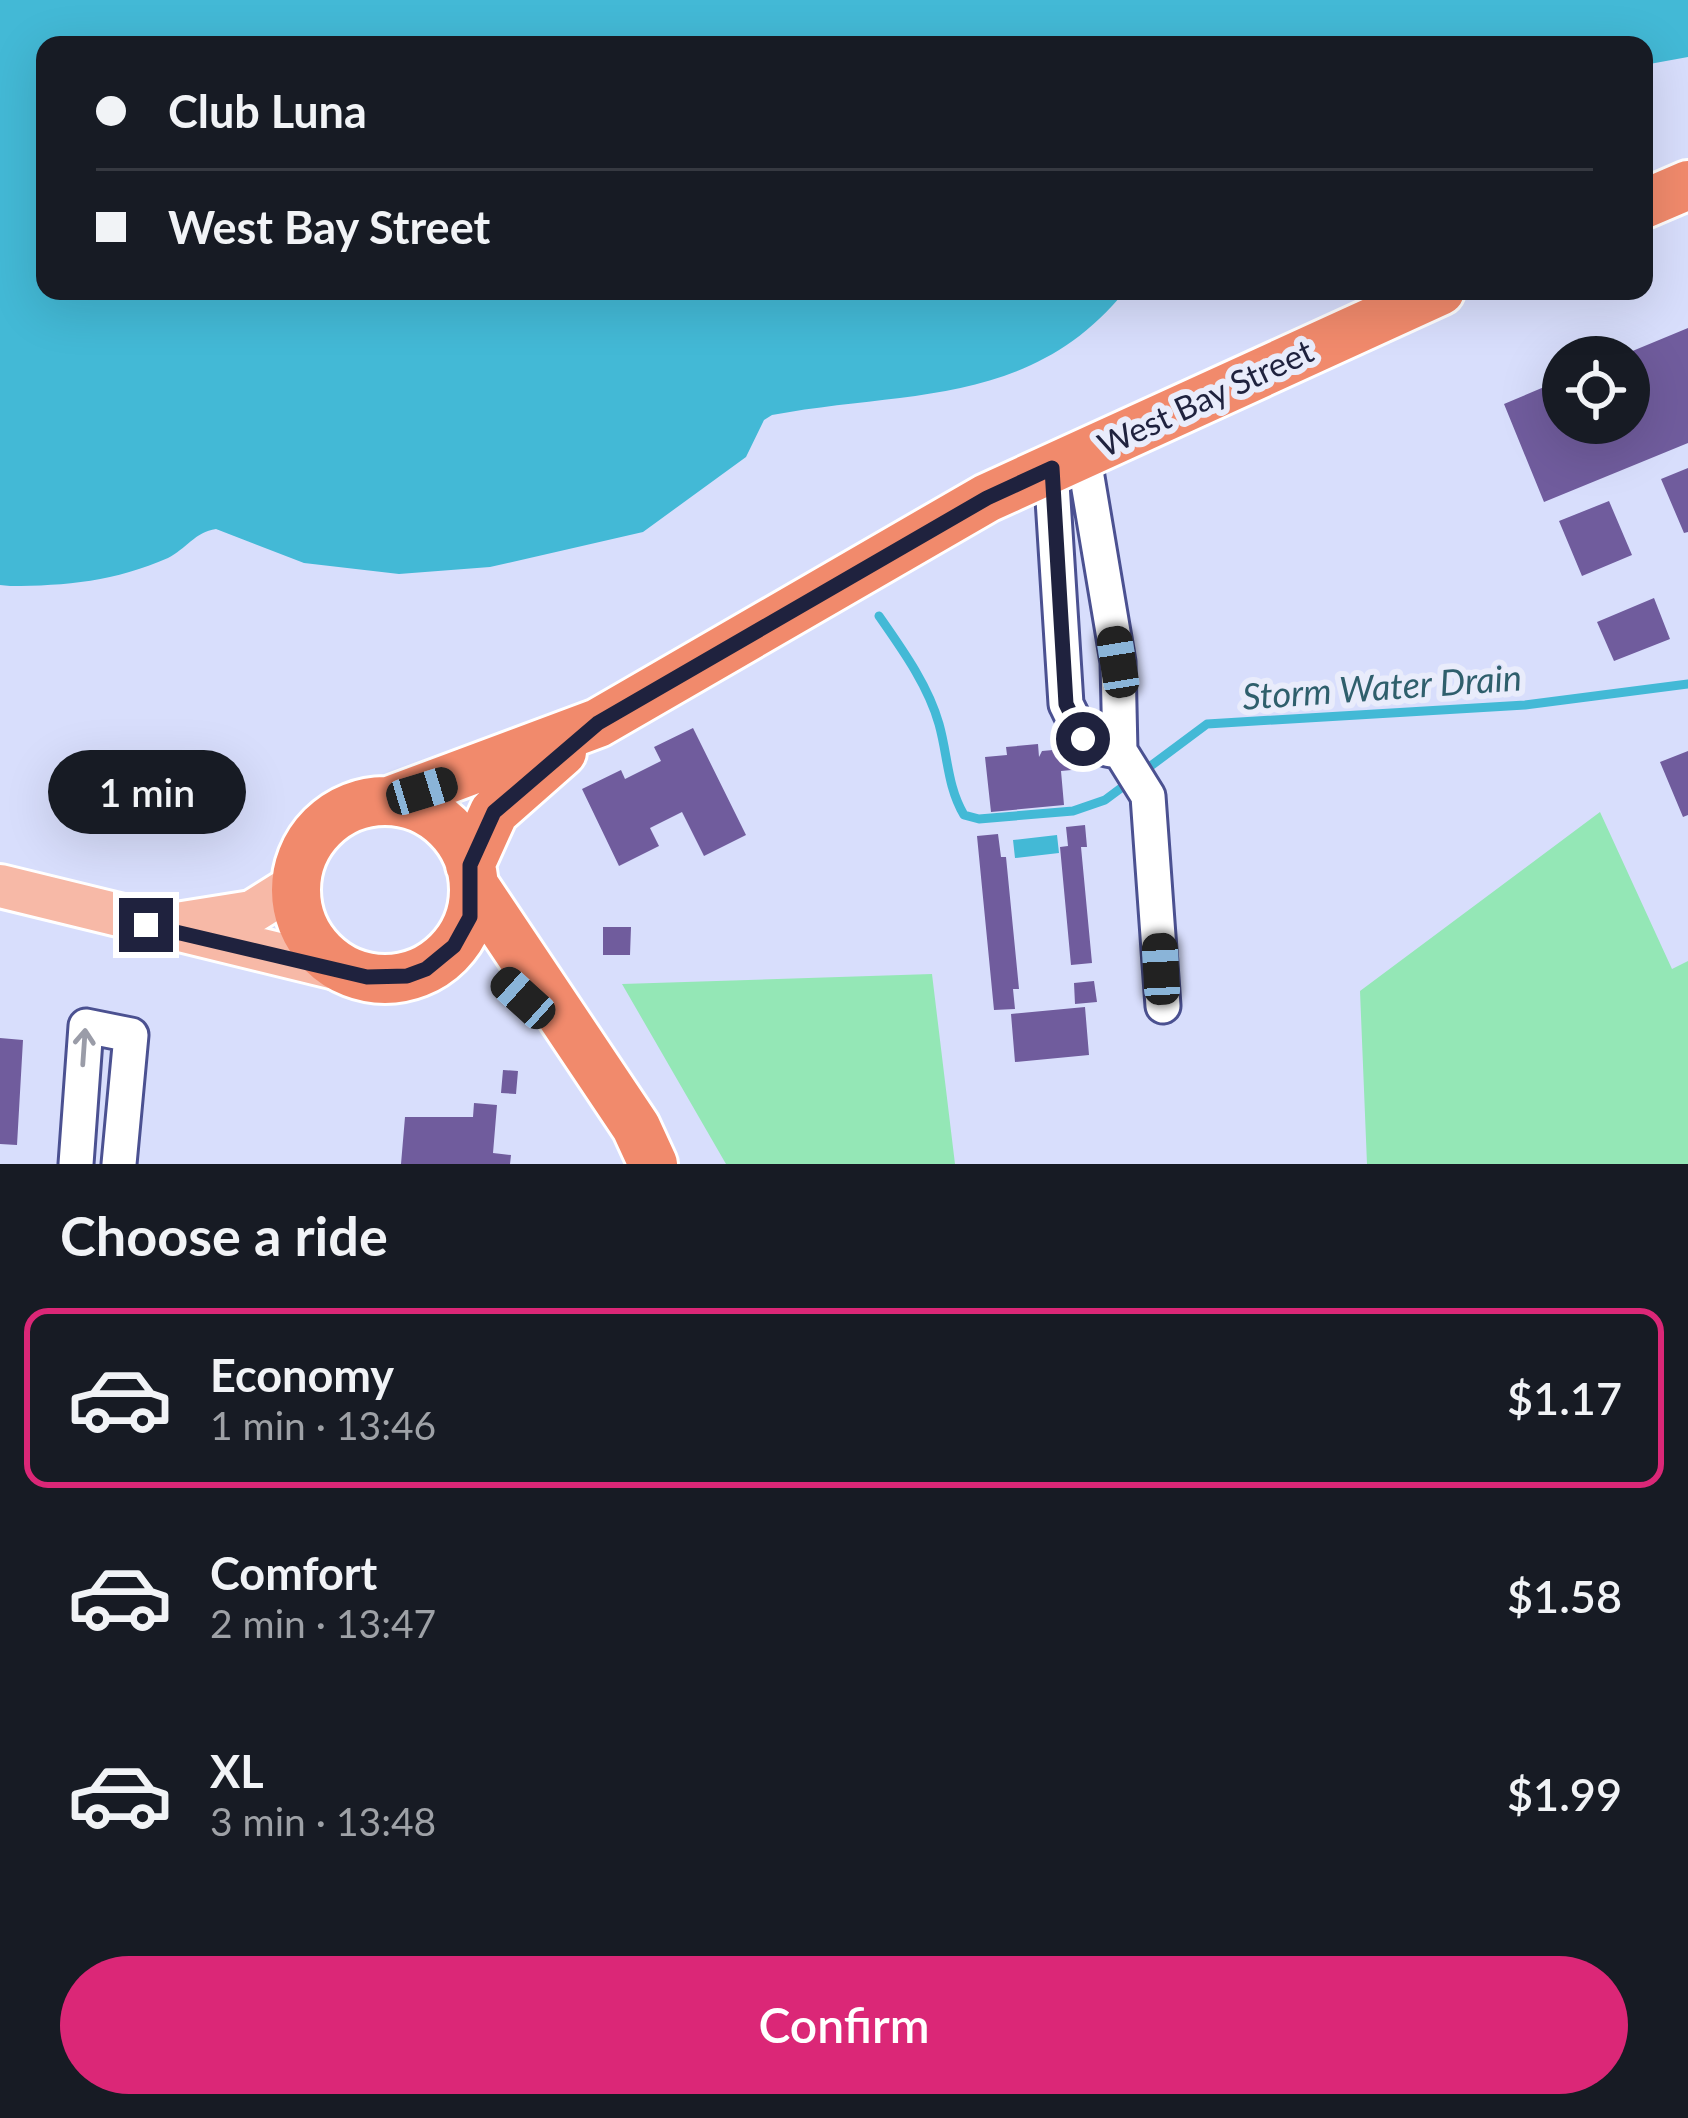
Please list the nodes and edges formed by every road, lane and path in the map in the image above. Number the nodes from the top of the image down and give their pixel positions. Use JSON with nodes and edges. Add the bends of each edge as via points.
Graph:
{"nodes":[{"id":1,"x":1688,"y":185,"type":"edge"},
{"id":2,"x":1653,"y":199,"type":"edge"},
{"id":3,"x":1420,"y":300,"type":"edge"},
{"id":4,"x":1068,"y":461,"type":"junction"},
{"id":5,"x":598,"y":723,"type":"junction"},
{"id":6,"x":1124,"y":758,"type":"junction"},
{"id":7,"x":389,"y":801,"type":"junction"},
{"id":8,"x":472,"y":875,"type":"junction"},
{"id":9,"x":295,"y":885,"type":"junction"},
{"id":10,"x":0,"y":886,"type":"edge"},
{"id":11,"x":146,"y":925,"type":"junction"},
{"id":12,"x":443,"y":958,"type":"junction"},
{"id":13,"x":348,"y":970,"type":"junction"},
{"id":14,"x":1163,"y":1006,"type":"dead end"},
{"id":15,"x":599,"y":1071,"type":"junction"},
{"id":16,"x":76,"y":1164,"type":"edge"},
{"id":17,"x":119,"y":1164,"type":"edge"},
{"id":18,"x":653,"y":1164,"type":"edge"}],
"edges":[{"from":1,"to":2,"type":"highway"},
{"from":3,"to":4,"type":"highway","name":"West Bay Street"},
{"from":4,"to":5,"type":"highway","name":"West Bay Street","via":[[987,498]]},
{"from":4,"to":6,"type":"street","via":[[1118,662]]},
{"from":4,"to":6,"type":"street","via":[[1066,704],[1083,739]]},
{"from":5,"to":7,"type":"highway","name":"West Bay Street"},
{"from":5,"to":8,"type":"highway","name":"West Bay Street","via":[[494,812]]},
{"from":6,"to":14,"type":"street","via":[[1148,796]]},
{"from":7,"to":8,"type":"highway","via":[[440,820]]},
{"from":7,"to":9,"type":"highway","name":"West Bay Street","via":[[330,819],[308,845]]},
{"from":8,"to":12,"type":"highway","name":"West Bay Street","via":[[470,917]]},
{"from":8,"to":15,"type":"highway"},
{"from":9,"to":11,"type":"main road","via":[[252,912]]},
{"from":9,"to":13,"type":"highway","via":[[314,945]]},
{"from":10,"to":11,"type":"main road"},
{"from":11,"to":13,"type":"main road"},
{"from":12,"to":13,"type":"highway","via":[[407,976]]},
{"from":12,"to":15,"type":"highway","via":[[498,975]]},
{"from":15,"to":18,"type":"highway"},
{"from":16,"to":17,"type":"street","one_way":true,"via":[[86,1026],[131,1034]]}]}
